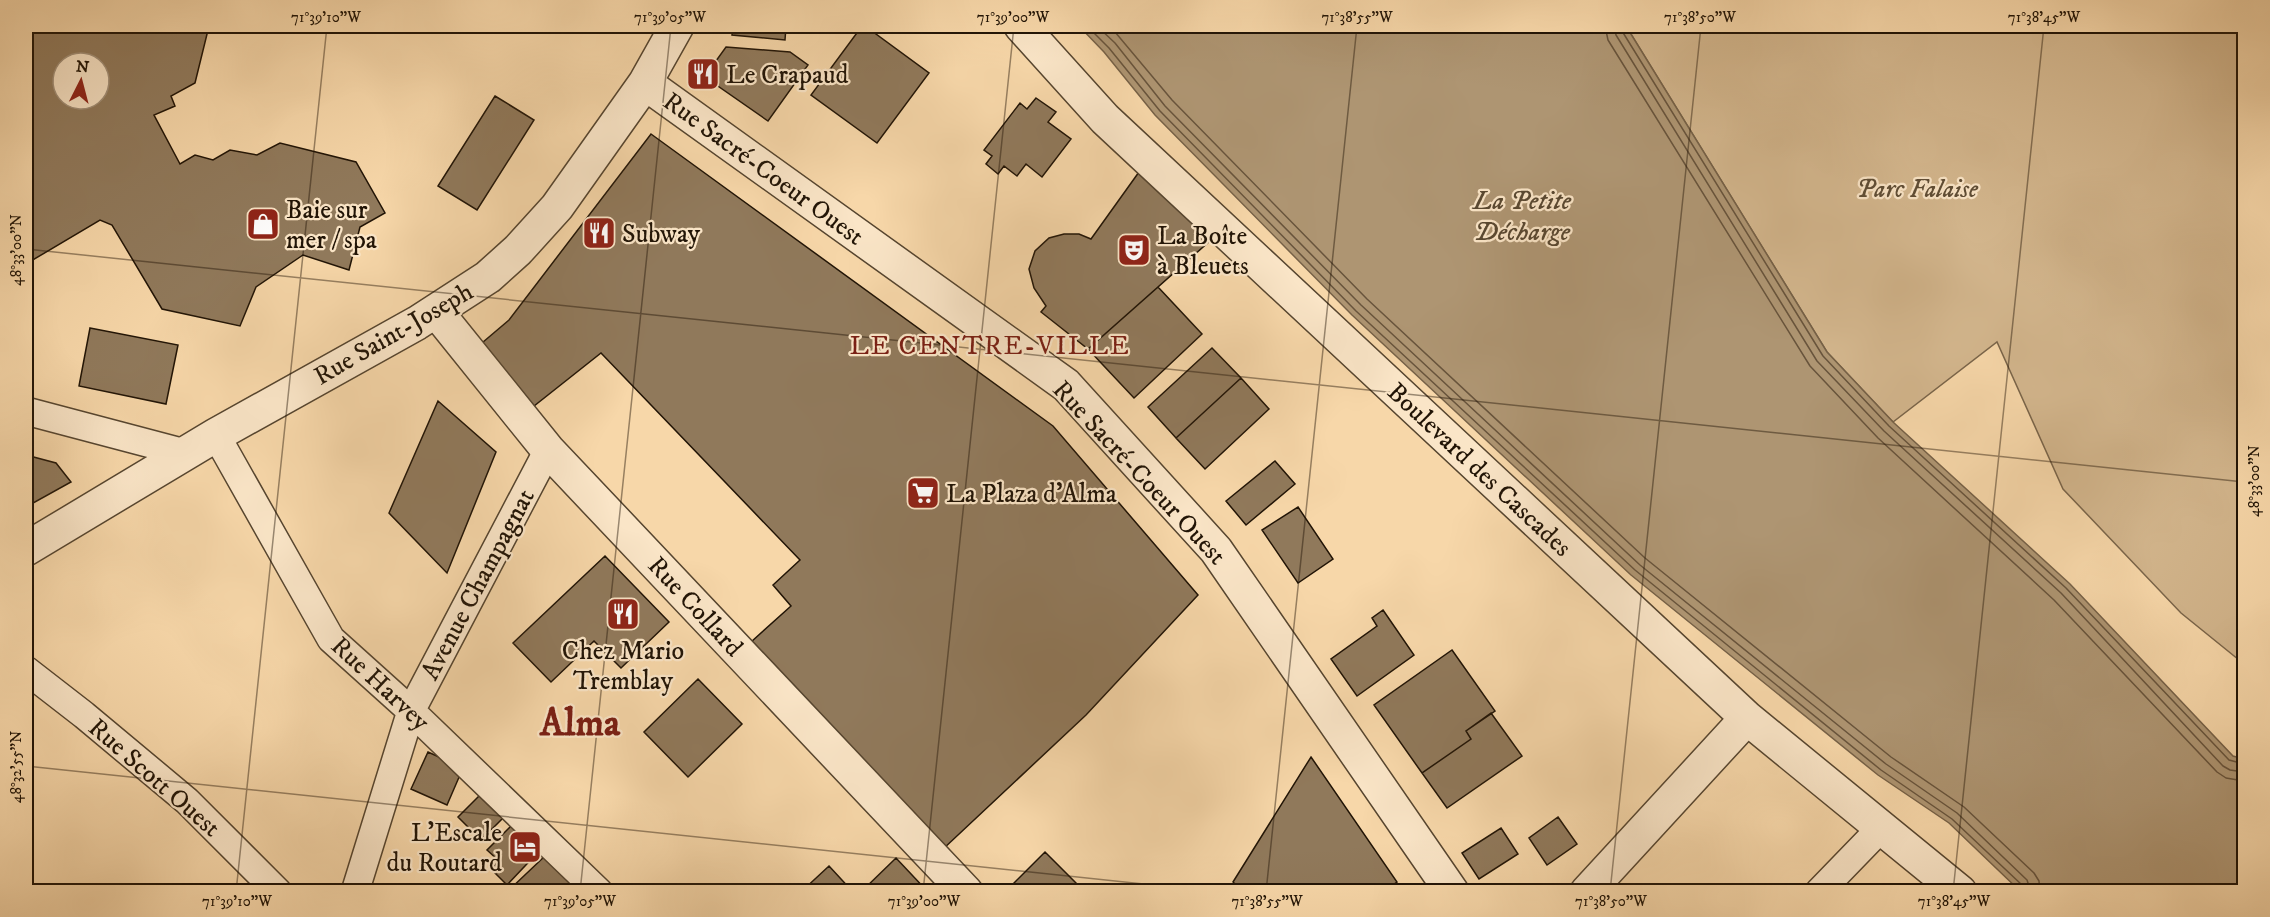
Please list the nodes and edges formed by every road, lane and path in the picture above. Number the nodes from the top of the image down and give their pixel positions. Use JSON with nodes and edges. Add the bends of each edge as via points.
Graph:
{"nodes":[{"id":1,"x":677,"y":26,"type":"edge"},
{"id":2,"x":1021,"y":26,"type":"edge"},
{"id":3,"x":645,"y":83,"type":"junction"},
{"id":4,"x":436,"y":311,"type":"junction"},
{"id":5,"x":26,"y":411,"type":"edge"},
{"id":6,"x":216,"y":435,"type":"junction"},
{"id":7,"x":548,"y":450,"type":"junction"},
{"id":8,"x":185,"y":453,"type":"junction"},
{"id":9,"x":26,"y":549,"type":"edge"},
{"id":10,"x":26,"y":670,"type":"edge"},
{"id":11,"x":411,"y":711,"type":"junction"},
{"id":12,"x":1747,"y":718,"type":"junction"},
{"id":13,"x":1881,"y":828,"type":"junction"},
{"id":14,"x":278,"y":891,"type":"edge"},
{"id":15,"x":355,"y":891,"type":"edge"},
{"id":16,"x":599,"y":891,"type":"edge"},
{"id":17,"x":966,"y":891,"type":"edge"},
{"id":18,"x":1452,"y":891,"type":"edge"},
{"id":19,"x":1587,"y":891,"type":"edge"},
{"id":20,"x":1819,"y":891,"type":"edge"},
{"id":21,"x":1960,"y":891,"type":"edge"}],
"edges":[{"from":1,"to":3,"type":"street","name":"Rue Saint-Joseph"},
{"from":2,"to":12,"type":"street","name":"Boulevard des Cascades","via":[[1105,119]]},
{"from":3,"to":4,"type":"street","name":"Rue Saint-Joseph","via":[[542,224],[488,277]]},
{"from":3,"to":18,"type":"street","name":"Rue Sacré-Coeur Ouest","via":[[1066,385],[1216,550]]},
{"from":4,"to":6,"type":"street","name":"Rue Saint-Joseph"},
{"from":4,"to":7,"type":"street","name":"Rue Collard"},
{"from":5,"to":8,"type":"street"},
{"from":6,"to":8,"type":"street","name":"Rue Saint-Joseph"},
{"from":6,"to":11,"type":"street","name":"Rue Harvey","via":[[331,639]]},
{"from":7,"to":11,"type":"street","name":"Avenue Champagnat"},
{"from":7,"to":17,"type":"street","name":"Rue Collard"},
{"from":8,"to":9,"type":"street","name":"Rue Saint-Joseph"},
{"from":10,"to":14,"type":"street","name":"Rue Scott Ouest","via":[[187,801]]},
{"from":11,"to":15,"type":"street","name":"Avenue Champagnat"},
{"from":11,"to":16,"type":"street","name":"Rue Harvey"},
{"from":12,"to":13,"type":"street","name":"Boulevard des Cascades"},
{"from":12,"to":19,"type":"street"},
{"from":13,"to":20,"type":"street"},
{"from":13,"to":21,"type":"street","name":"Boulevard des Cascades"}]}
